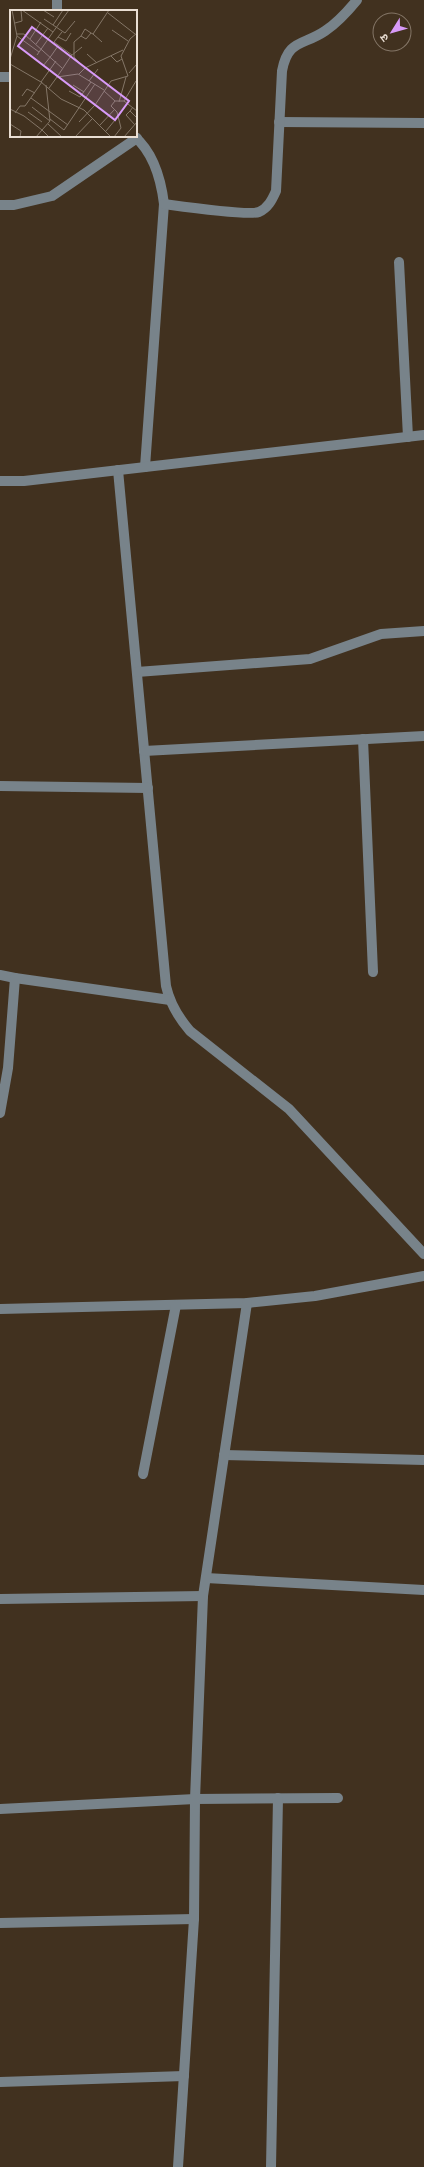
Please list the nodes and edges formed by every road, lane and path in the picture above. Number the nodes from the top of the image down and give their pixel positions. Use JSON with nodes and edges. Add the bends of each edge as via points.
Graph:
{"nodes":[{"id":1,"x":356,"y":0,"type":"edge"},
{"id":2,"x":279,"y":122,"type":"junction"},
{"id":3,"x":424,"y":123,"type":"edge"},
{"id":4,"x":135,"y":137,"type":"edge"},
{"id":5,"x":164,"y":204,"type":"junction"},
{"id":6,"x":0,"y":205,"type":"edge"},
{"id":7,"x":398,"y":262,"type":"dead end"},
{"id":8,"x":424,"y":435,"type":"edge"},
{"id":9,"x":408,"y":437,"type":"junction"},
{"id":10,"x":144,"y":467,"type":"junction"},
{"id":11,"x":118,"y":470,"type":"junction"},
{"id":12,"x":0,"y":482,"type":"edge"},
{"id":13,"x":424,"y":632,"type":"edge"},
{"id":14,"x":137,"y":672,"type":"junction"},
{"id":15,"x":424,"y":736,"type":"edge"},
{"id":16,"x":362,"y":739,"type":"junction"},
{"id":17,"x":144,"y":751,"type":"junction"},
{"id":18,"x":0,"y":786,"type":"edge"},
{"id":19,"x":148,"y":788,"type":"junction"},
{"id":20,"x":373,"y":972,"type":"dead end"},
{"id":21,"x":0,"y":975,"type":"edge"},
{"id":22,"x":15,"y":978,"type":"junction"},
{"id":23,"x":170,"y":1000,"type":"junction"},
{"id":24,"x":0,"y":1113,"type":"edge"},
{"id":25,"x":424,"y":1254,"type":"edge"},
{"id":26,"x":424,"y":1276,"type":"edge"},
{"id":27,"x":247,"y":1303,"type":"junction"},
{"id":28,"x":176,"y":1305,"type":"junction"},
{"id":29,"x":0,"y":1309,"type":"edge"},
{"id":30,"x":224,"y":1455,"type":"junction"},
{"id":31,"x":424,"y":1460,"type":"edge"},
{"id":32,"x":143,"y":1474,"type":"dead end"},
{"id":33,"x":206,"y":1578,"type":"junction"},
{"id":34,"x":424,"y":1590,"type":"edge"},
{"id":35,"x":203,"y":1596,"type":"junction"},
{"id":36,"x":0,"y":1599,"type":"edge"},
{"id":37,"x":278,"y":1798,"type":"junction"},
{"id":38,"x":338,"y":1798,"type":"dead end"},
{"id":39,"x":195,"y":1799,"type":"junction"},
{"id":40,"x":0,"y":1809,"type":"edge"},
{"id":41,"x":194,"y":1919,"type":"junction"},
{"id":42,"x":0,"y":1923,"type":"edge"},
{"id":43,"x":184,"y":2076,"type":"junction"},
{"id":44,"x":0,"y":2082,"type":"edge"},
{"id":45,"x":178,"y":2167,"type":"edge"},
{"id":46,"x":271,"y":2167,"type":"edge"}],
"edges":[{"from":1,"to":2,"type":"street","via":[[325,31],[293,47],[285,57]]},
{"from":2,"to":3,"type":"street"},
{"from":2,"to":5,"type":"street","via":[[276,191],[269,204],[258,212],[244,213]]},
{"from":4,"to":5,"type":"street","via":[[152,159],[161,184]]},
{"from":4,"to":6,"type":"street","via":[[52,196],[14,205]]},
{"from":5,"to":10,"type":"street"},
{"from":7,"to":9,"type":"street"},
{"from":8,"to":9,"type":"street"},
{"from":9,"to":10,"type":"street"},
{"from":10,"to":11,"type":"street"},
{"from":11,"to":12,"type":"street"},
{"from":11,"to":14,"type":"street"},
{"from":13,"to":14,"type":"street","via":[[381,634],[310,659]]},
{"from":14,"to":17,"type":"street"},
{"from":15,"to":16,"type":"street"},
{"from":16,"to":17,"type":"street"},
{"from":16,"to":20,"type":"street"},
{"from":17,"to":19,"type":"street"},
{"from":18,"to":19,"type":"street"},
{"from":19,"to":23,"type":"street","via":[[166,986]]},
{"from":21,"to":22,"type":"street"},
{"from":22,"to":23,"type":"street"},
{"from":22,"to":24,"type":"street","via":[[8,1068]]},
{"from":23,"to":25,"type":"street","via":[[178,1017],[190,1031],[289,1109]]},
{"from":26,"to":27,"type":"street","via":[[315,1296]]},
{"from":27,"to":28,"type":"street"},
{"from":27,"to":30,"type":"street"},
{"from":28,"to":29,"type":"street"},
{"from":28,"to":32,"type":"street"},
{"from":30,"to":31,"type":"street"},
{"from":30,"to":33,"type":"street"},
{"from":33,"to":34,"type":"street"},
{"from":33,"to":35,"type":"street"},
{"from":35,"to":36,"type":"street"},
{"from":35,"to":39,"type":"street"},
{"from":37,"to":38,"type":"street"},
{"from":37,"to":39,"type":"street"},
{"from":37,"to":46,"type":"street"},
{"from":39,"to":40,"type":"street"},
{"from":39,"to":41,"type":"street"},
{"from":41,"to":42,"type":"street"},
{"from":41,"to":43,"type":"street"},
{"from":43,"to":44,"type":"street"},
{"from":43,"to":45,"type":"street"}]}
